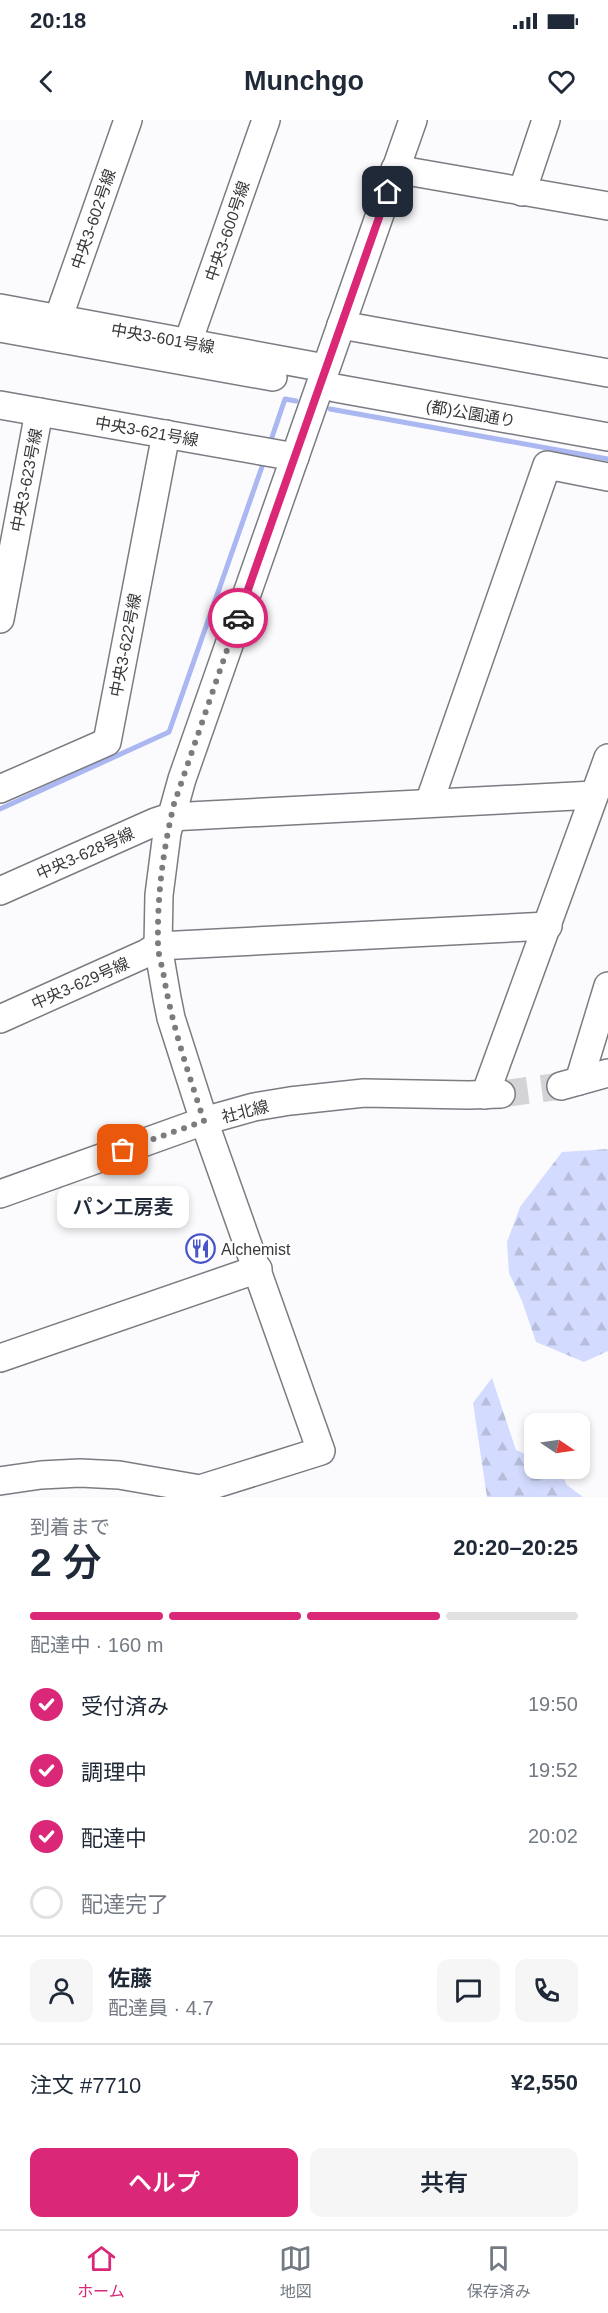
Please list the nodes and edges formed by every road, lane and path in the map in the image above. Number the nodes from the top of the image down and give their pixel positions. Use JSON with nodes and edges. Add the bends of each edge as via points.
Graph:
{"nodes":[{"id":1,"x":128,"y":120,"type":"edge"},
{"id":2,"x":266,"y":120,"type":"edge"},
{"id":3,"x":413,"y":120,"type":"edge"},
{"id":4,"x":546,"y":120,"type":"edge"},
{"id":5,"x":396,"y":170,"type":"junction"},
{"id":6,"x":522,"y":192,"type":"junction"},
{"id":7,"x":608,"y":207,"type":"edge"},
{"id":8,"x":0,"y":309,"type":"edge"},
{"id":9,"x":58,"y":319,"type":"junction"},
{"id":10,"x":341,"y":325,"type":"junction"},
{"id":11,"x":0,"y":328,"type":"edge"},
{"id":12,"x":188,"y":342,"type":"junction"},
{"id":13,"x":608,"y":373,"type":"edge"},
{"id":14,"x":322,"y":380,"type":"junction"},
{"id":15,"x":0,"y":405,"type":"edge"},
{"id":16,"x":39,"y":412,"type":"junction"},
{"id":17,"x":166,"y":434,"type":"junction"},
{"id":18,"x":608,"y":437,"type":"edge"},
{"id":19,"x":295,"y":457,"type":"junction"},
{"id":20,"x":608,"y":477,"type":"edge"},
{"id":21,"x":0,"y":619,"type":"edge"},
{"id":22,"x":608,"y":758,"type":"edge"},
{"id":23,"x":0,"y":789,"type":"edge"},
{"id":24,"x":594,"y":795,"type":"junction"},
{"id":25,"x":429,"y":803,"type":"junction"},
{"id":26,"x":170,"y":817,"type":"junction"},
{"id":27,"x":0,"y":891,"type":"edge"},
{"id":28,"x":548,"y":926,"type":"junction"},
{"id":29,"x":158,"y":946,"type":"junction"},
{"id":30,"x":608,"y":986,"type":"edge"},
{"id":31,"x":0,"y":1019,"type":"edge"},
{"id":32,"x":608,"y":1073,"type":"edge"},
{"id":33,"x":204,"y":1121,"type":"junction"},
{"id":34,"x":0,"y":1194,"type":"edge"},
{"id":35,"x":258,"y":1269,"type":"junction"},
{"id":36,"x":0,"y":1358,"type":"edge"},
{"id":37,"x":0,"y":1481,"type":"edge"}],
"edges":[{"from":1,"to":9,"type":"street","name":"中央3-602号線"},
{"from":2,"to":12,"type":"street","name":"中央3-600号線"},
{"from":3,"to":5,"type":"street"},
{"from":4,"to":6,"type":"street"},
{"from":5,"to":6,"type":"street"},
{"from":5,"to":10,"type":"street"},
{"from":6,"to":7,"type":"street"},
{"from":8,"to":9,"type":"street","name":"中央3-601号線"},
{"from":9,"to":12,"type":"street","name":"中央3-601号線"},
{"from":10,"to":13,"type":"street"},
{"from":10,"to":14,"type":"street"},
{"from":11,"to":14,"type":"street","name":"(都)公園通り"},
{"from":12,"to":14,"type":"street","name":"中央3-601号線"},
{"from":14,"to":18,"type":"street","name":"(都)公園通り"},
{"from":14,"to":19,"type":"street"},
{"from":15,"to":16,"type":"street","name":"中央3-621号線"},
{"from":16,"to":17,"type":"street","name":"中央3-621号線"},
{"from":16,"to":21,"type":"street","name":"中央3-623号線"},
{"from":17,"to":19,"type":"street","name":"中央3-621号線"},
{"from":17,"to":23,"type":"street","name":"中央3-622号線","via":[[106,742]]},
{"from":19,"to":26,"type":"street"},
{"from":20,"to":25,"type":"street","via":[[547,465]]},
{"from":22,"to":24,"type":"street"},
{"from":24,"to":25,"type":"street","name":"中央3-628号線"},
{"from":24,"to":28,"type":"street"},
{"from":25,"to":26,"type":"street","name":"中央3-628号線"},
{"from":26,"to":27,"type":"street","name":"中央3-628号線"},
{"from":26,"to":29,"type":"street","via":[[162,861]]},
{"from":28,"to":29,"type":"street"},
{"from":28,"to":33,"type":"street","name":"社北線","via":[[493,1094],[331,1095],[254,1107]]},
{"from":29,"to":31,"type":"street","name":"中央3-629号線"},
{"from":29,"to":33,"type":"street","via":[[171,1018]]},
{"from":30,"to":32,"type":"street","via":[[570,1083]]},
{"from":33,"to":34,"type":"street","name":"社北線"},
{"from":33,"to":35,"type":"street"},
{"from":35,"to":36,"type":"street"},
{"from":35,"to":37,"type":"street","via":[[321,1451],[200,1489],[100,1474],[41,1475]]}]}
